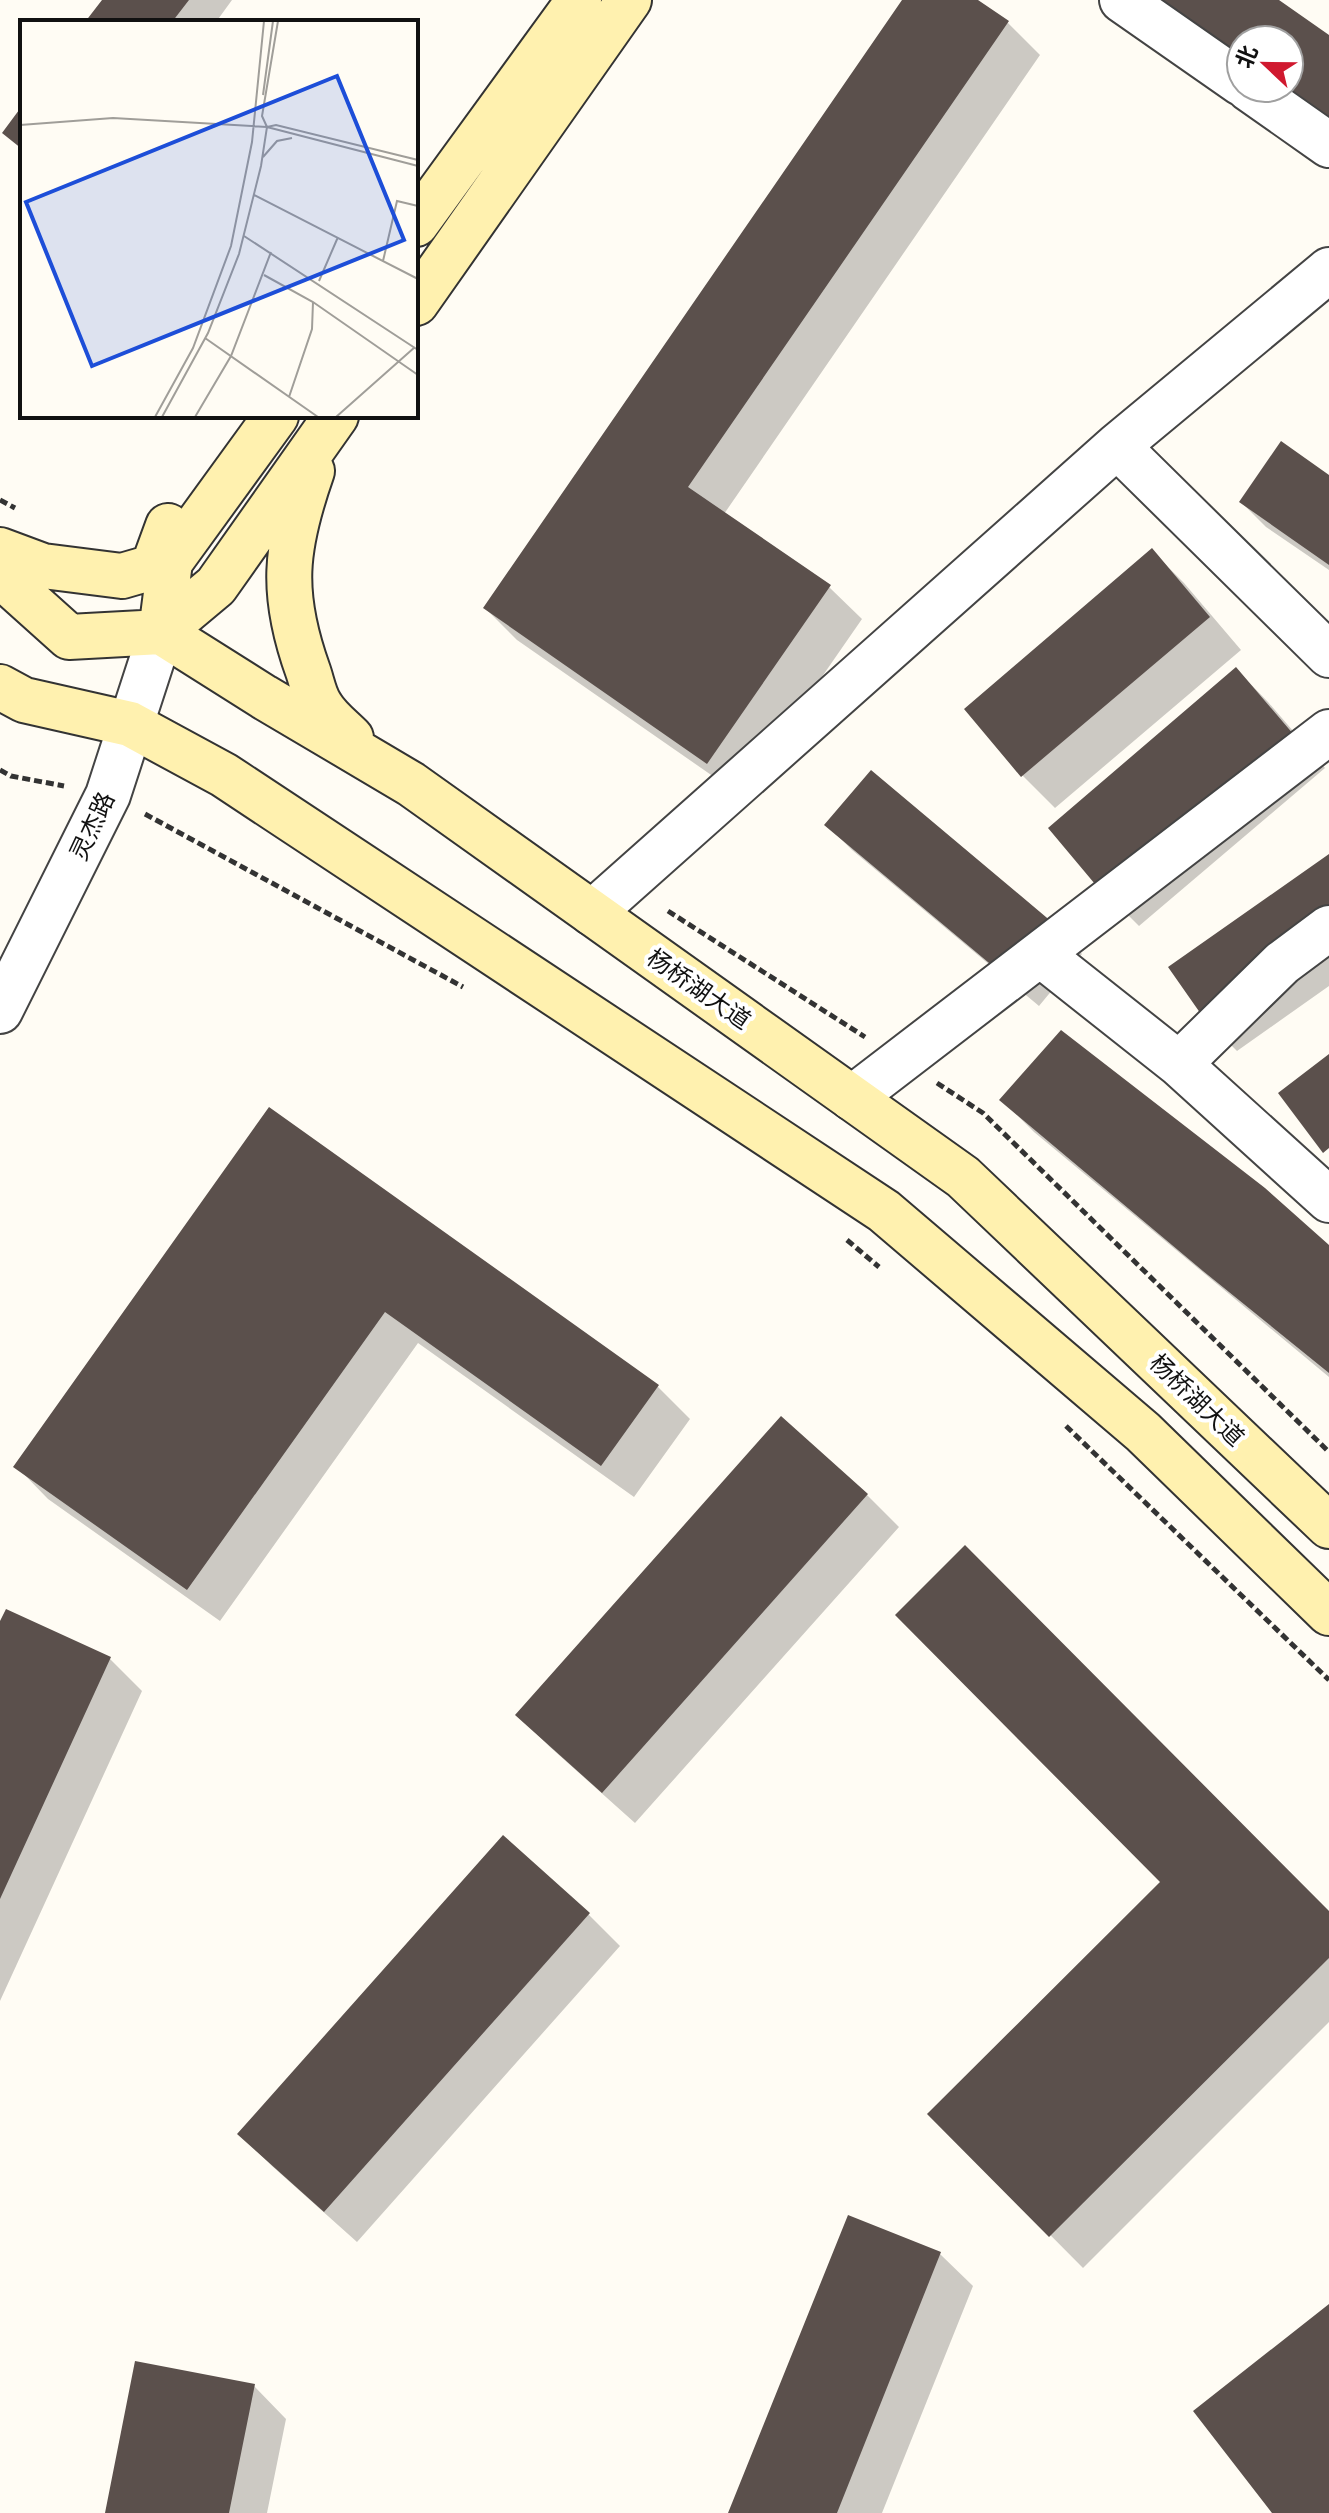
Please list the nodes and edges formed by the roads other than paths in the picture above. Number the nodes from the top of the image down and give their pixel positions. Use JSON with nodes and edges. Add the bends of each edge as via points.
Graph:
{"nodes":[{"id":1,"x":579,"y":0,"type":"edge"},
{"id":2,"x":629,"y":0,"type":"edge"},
{"id":3,"x":1122,"y":0,"type":"edge"},
{"id":4,"x":1225,"y":72,"type":"edge"},
{"id":5,"x":1271,"y":104,"type":"edge"},
{"id":6,"x":1329,"y":145,"type":"edge"},
{"id":7,"x":418,"y":221,"type":"edge"},
{"id":8,"x":1329,"y":270,"type":"edge"},
{"id":9,"x":418,"y":300,"type":"edge"},
{"id":10,"x":267,"y":418,"type":"edge"},
{"id":11,"x":275,"y":418,"type":"edge"},
{"id":12,"x":331,"y":424,"type":"edge"},
{"id":13,"x":1117,"y":446,"type":"junction"},
{"id":14,"x":0,"y":550,"type":"edge"},
{"id":15,"x":0,"y":575,"type":"edge"},
{"id":16,"x":161,"y":632,"type":"junction"},
{"id":17,"x":1329,"y":655,"type":"edge"},
{"id":18,"x":0,"y":687,"type":"edge"},
{"id":19,"x":130,"y":724,"type":"junction"},
{"id":20,"x":1329,"y":732,"type":"edge"},
{"id":21,"x":375,"y":763,"type":"junction"},
{"id":22,"x":592,"y":913,"type":"junction"},
{"id":23,"x":1329,"y":928,"type":"edge"},
{"id":24,"x":1040,"y":954,"type":"junction"},
{"id":25,"x":0,"y":1011,"type":"edge"},
{"id":26,"x":1179,"y":1064,"type":"junction"},
{"id":27,"x":852,"y":1098,"type":"junction"},
{"id":28,"x":1329,"y":1200,"type":"edge"},
{"id":29,"x":1329,"y":1526,"type":"edge"},
{"id":30,"x":1329,"y":1613,"type":"edge"}],
"edges":[{"from":1,"to":7,"type":"main road"},
{"from":2,"to":9,"type":"main road"},
{"from":3,"to":4,"type":"street"},
{"from":5,"to":6,"type":"street"},
{"from":8,"to":13,"type":"street"},
{"from":10,"to":14,"type":"main road","via":[[176,506],[153,567],[122,576],[43,566]]},
{"from":11,"to":16,"type":"main road","via":[[170,562]]},
{"from":12,"to":16,"type":"main road","via":[[216,586]]},
{"from":12,"to":21,"type":"main road","via":[[290,545],[289,598],[298,644],[321,706]]},
{"from":13,"to":17,"type":"street"},
{"from":13,"to":22,"type":"street"},
{"from":15,"to":16,"type":"main road","via":[[69,637]]},
{"from":16,"to":19,"type":"street","name":"灵杰路"},
{"from":16,"to":21,"type":"main road","name":"杨桥湖大道"},
{"from":18,"to":19,"type":"main road","via":[[24,700]]},
{"from":19,"to":25,"type":"street","name":"灵杰路","via":[[108,795]]},
{"from":19,"to":30,"type":"main road","via":[[224,775],[884,1211],[1143,1432]]},
{"from":20,"to":24,"type":"street"},
{"from":21,"to":22,"type":"main road","name":"杨桥湖大道"},
{"from":22,"to":27,"type":"main road","name":"杨桥湖大道"},
{"from":23,"to":26,"type":"street","via":[[1282,963]]},
{"from":24,"to":26,"type":"street"},
{"from":24,"to":27,"type":"street"},
{"from":26,"to":28,"type":"street"},
{"from":27,"to":29,"type":"main road","name":"杨桥湖大道","via":[[963,1177]]}]}
